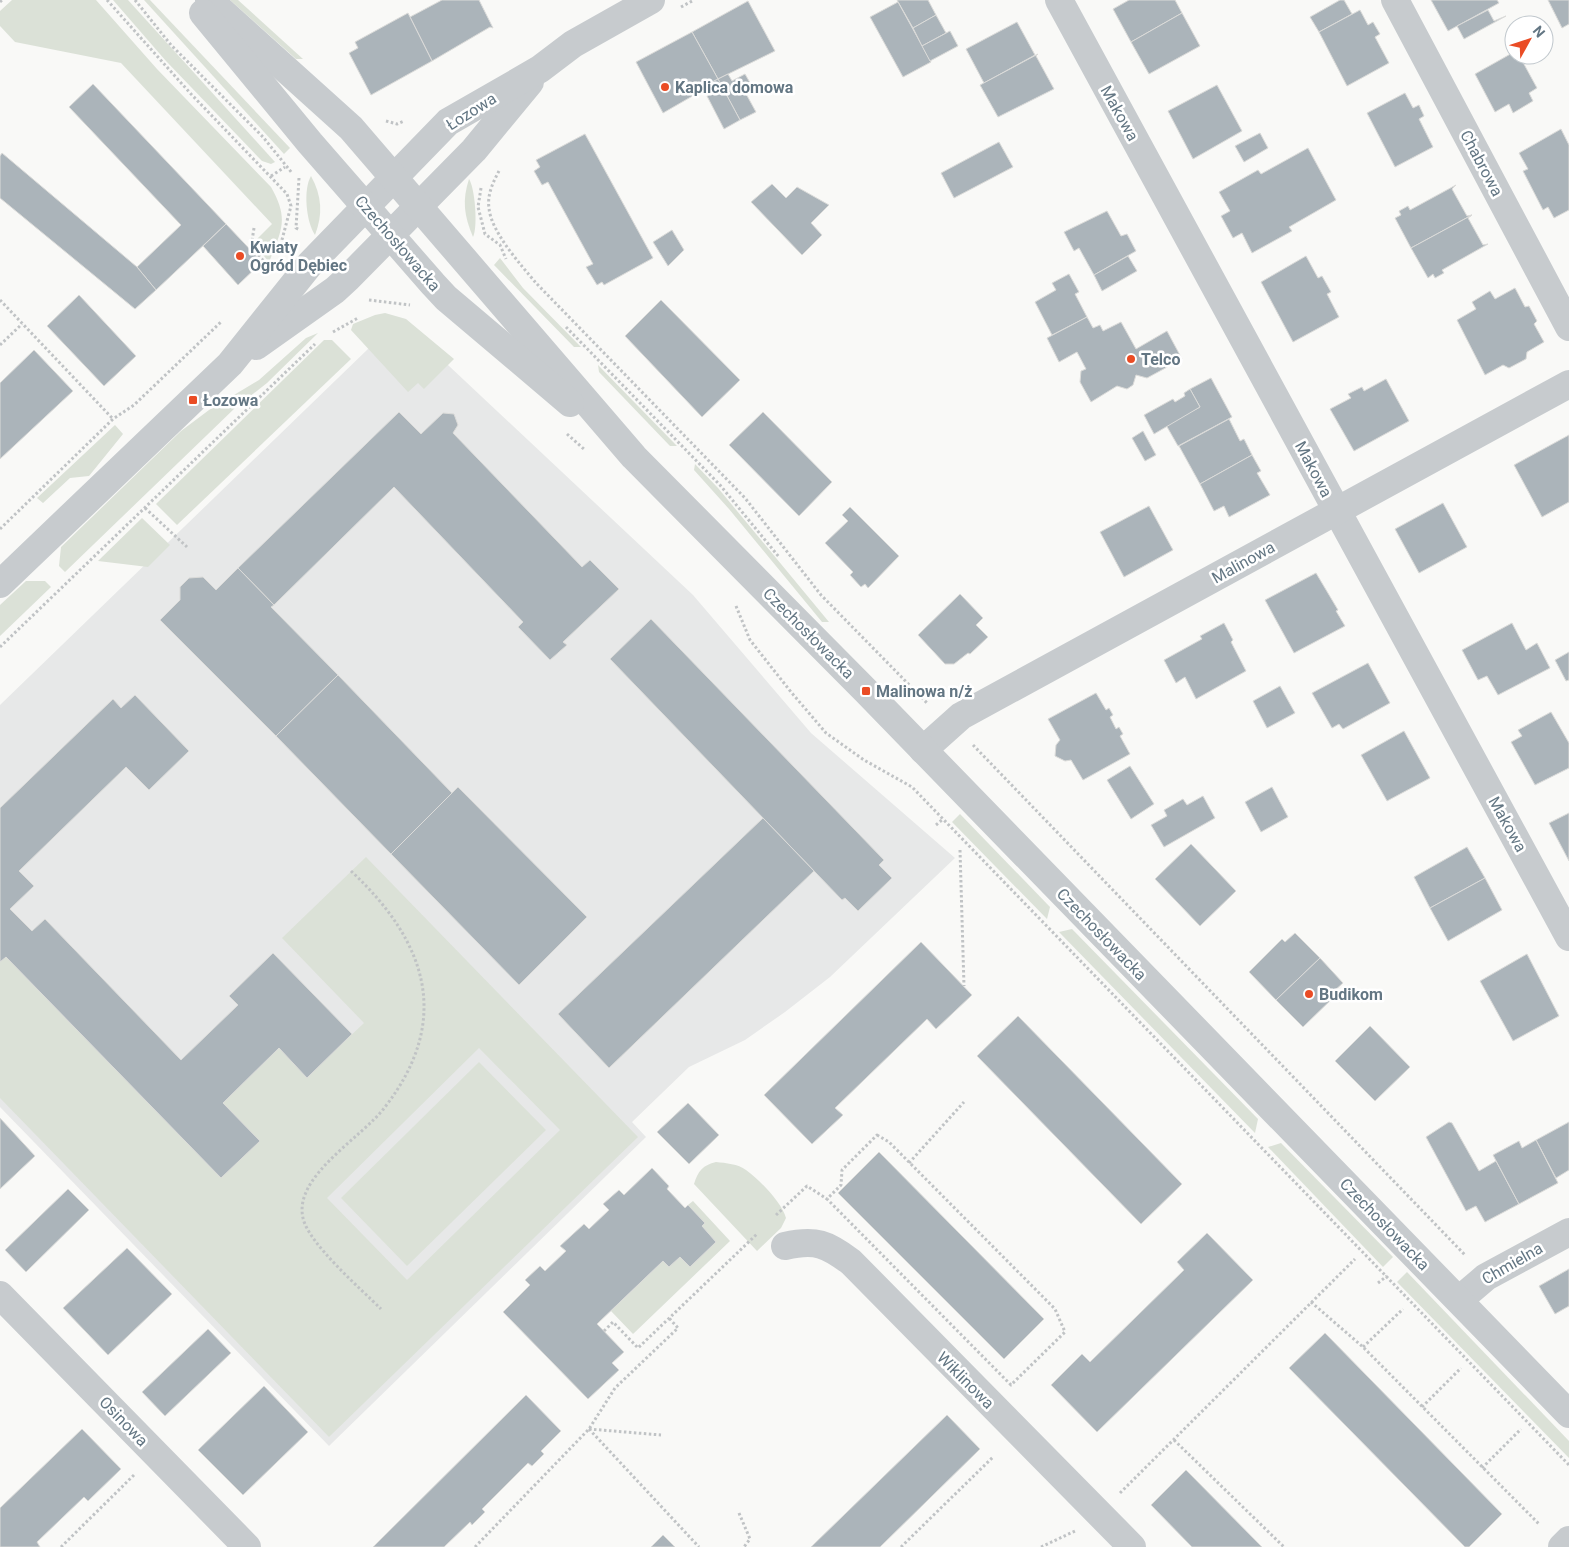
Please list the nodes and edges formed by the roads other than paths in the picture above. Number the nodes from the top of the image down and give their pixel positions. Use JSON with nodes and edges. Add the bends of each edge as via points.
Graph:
{"nodes":[{"id":1,"x":193,"y":0,"type":"edge"},
{"id":2,"x":209,"y":0,"type":"edge"},
{"id":3,"x":651,"y":0,"type":"edge"},
{"id":4,"x":1059,"y":0,"type":"edge"},
{"id":5,"x":1395,"y":0,"type":"edge"},
{"id":6,"x":540,"y":69,"type":"junction"},
{"id":7,"x":394,"y":178,"type":"junction"},
{"id":8,"x":418,"y":206,"type":"junction"},
{"id":9,"x":366,"y":207,"type":"junction"},
{"id":10,"x":390,"y":235,"type":"junction"},
{"id":11,"x":1569,"y":327,"type":"edge"},
{"id":12,"x":230,"y":364,"type":"junction"},
{"id":13,"x":1569,"y":384,"type":"edge"},
{"id":14,"x":634,"y":456,"type":"junction"},
{"id":15,"x":1337,"y":511,"type":"junction"},
{"id":16,"x":0,"y":584,"type":"edge"},
{"id":17,"x":922,"y":750,"type":"junction"},
{"id":18,"x":1569,"y":937,"type":"edge"},
{"id":19,"x":1569,"y":1232,"type":"edge"},
{"id":20,"x":785,"y":1246,"type":"dead end"},
{"id":21,"x":0,"y":1295,"type":"edge"},
{"id":22,"x":1458,"y":1300,"type":"junction"},
{"id":23,"x":1569,"y":1414,"type":"edge"},
{"id":24,"x":1569,"y":1540,"type":"edge"},
{"id":25,"x":247,"y":1547,"type":"edge"},
{"id":26,"x":1132,"y":1547,"type":"edge"},
{"id":27,"x":1562,"y":1547,"type":"edge"}],
"edges":[{"from":1,"to":9,"type":"street","name":"Czechosłowacka","via":[[310,144]]},
{"from":2,"to":7,"type":"street","name":"Czechosłowacka","via":[[339,116]]},
{"from":3,"to":6,"type":"street","name":"Łozowa","via":[[573,44]]},
{"from":4,"to":15,"type":"street","name":"Makowa"},
{"from":5,"to":11,"type":"street","name":"Chabrowa"},
{"from":6,"to":7,"type":"street","name":"Łozowa","via":[[448,122]]},
{"from":6,"to":8,"type":"street","name":"Łozowa","via":[[474,150]]},
{"from":7,"to":8,"type":"street","name":"Czechosłowacka"},
{"from":7,"to":9,"type":"street","name":"Łozowa"},
{"from":8,"to":10,"type":"street","name":"Łozowa"},
{"from":8,"to":14,"type":"street","name":"Czechosłowacka"},
{"from":9,"to":10,"type":"street","name":"Czechosłowacka"},
{"from":9,"to":12,"type":"street","name":"Łozowa","via":[[310,264]]},
{"from":10,"to":12,"type":"street","name":"Łozowa","via":[[335,290]]},
{"from":10,"to":14,"type":"street","name":"Czechosłowacka","via":[[446,298]]},
{"from":12,"to":16,"type":"street","name":"Łozowa"},
{"from":13,"to":15,"type":"street","name":"Malinowa"},
{"from":14,"to":17,"type":"street","name":"Czechosłowacka"},
{"from":15,"to":17,"type":"street","name":"Malinowa","via":[[961,716]]},
{"from":15,"to":18,"type":"street","name":"Makowa"},
{"from":17,"to":22,"type":"street","name":"Czechosłowacka"},
{"from":19,"to":22,"type":"street","name":"Chmielna","via":[[1486,1276]]},
{"from":20,"to":26,"type":"street","name":"Wiklinowa","via":[[816,1242],[830,1247],[851,1262]]},
{"from":21,"to":25,"type":"street","name":"Osinowa"},
{"from":22,"to":23,"type":"street","name":"Czechosłowacka"},
{"from":24,"to":27,"type":"street"}]}
